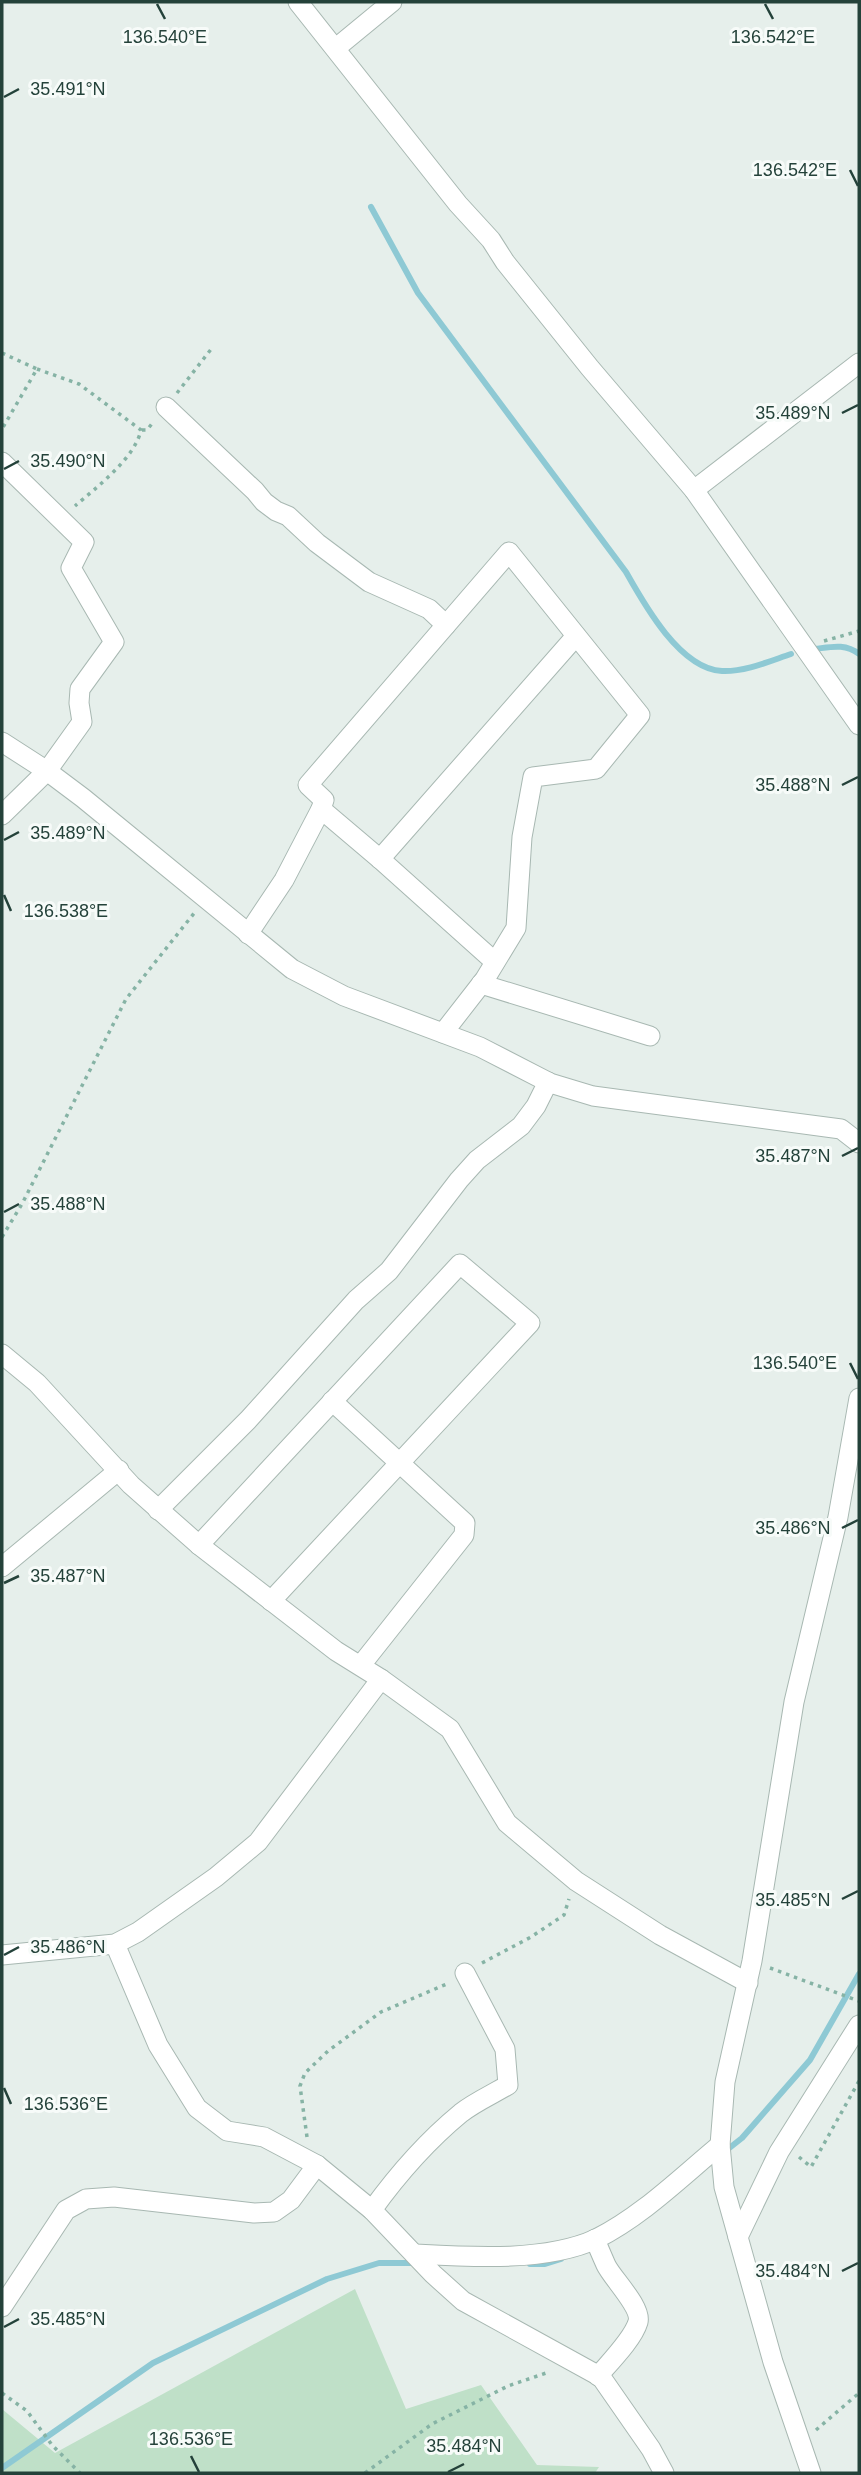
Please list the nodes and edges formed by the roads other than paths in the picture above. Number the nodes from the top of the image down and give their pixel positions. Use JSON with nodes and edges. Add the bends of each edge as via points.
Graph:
{"nodes":[{"id":1,"x":298,"y":2,"type":"edge"},
{"id":2,"x":393,"y":2,"type":"edge"},
{"id":3,"x":336,"y":48,"type":"junction"},
{"id":4,"x":859,"y":363,"type":"edge"},
{"id":5,"x":166,"y":407,"type":"dead end"},
{"id":6,"x":2,"y":462,"type":"edge"},
{"id":7,"x":694,"y":490,"type":"junction"},
{"id":8,"x":446,"y":625,"type":"junction"},
{"id":9,"x":576,"y":636,"type":"junction"},
{"id":10,"x":859,"y":725,"type":"edge"},
{"id":11,"x":2,"y":742,"type":"edge"},
{"id":12,"x":47,"y":771,"type":"junction"},
{"id":13,"x":321,"y":809,"type":"junction"},
{"id":14,"x":2,"y":816,"type":"edge"},
{"id":15,"x":380,"y":859,"type":"junction"},
{"id":16,"x":248,"y":934,"type":"junction"},
{"id":17,"x":495,"y":962,"type":"junction"},
{"id":18,"x":481,"y":984,"type":"junction"},
{"id":19,"x":443,"y":1033,"type":"junction"},
{"id":20,"x":650,"y":1036,"type":"dead end"},
{"id":21,"x":548,"y":1082,"type":"junction"},
{"id":22,"x":859,"y":1143,"type":"edge"},
{"id":23,"x":2,"y":1354,"type":"edge"},
{"id":24,"x":859,"y":1398,"type":"edge"},
{"id":25,"x":332,"y":1401,"type":"junction"},
{"id":26,"x":399,"y":1463,"type":"junction"},
{"id":27,"x":119,"y":1470,"type":"junction"},
{"id":28,"x":158,"y":1510,"type":"junction"},
{"id":29,"x":199,"y":1545,"type":"junction"},
{"id":30,"x":2,"y":1567,"type":"edge"},
{"id":31,"x":271,"y":1601,"type":"junction"},
{"id":32,"x":361,"y":1665,"type":"junction"},
{"id":33,"x":381,"y":1679,"type":"junction"},
{"id":34,"x":115,"y":1944,"type":"junction"},
{"id":35,"x":2,"y":1955,"type":"edge"},
{"id":36,"x":465,"y":1973,"type":"road end"},
{"id":37,"x":748,"y":1983,"type":"junction"},
{"id":38,"x":859,"y":2025,"type":"edge"},
{"id":39,"x":720,"y":2145,"type":"junction"},
{"id":40,"x":312,"y":2162,"type":"junction"},
{"id":41,"x":372,"y":2210,"type":"junction"},
{"id":42,"x":738,"y":2237,"type":"junction"},
{"id":43,"x":595,"y":2239,"type":"junction"},
{"id":44,"x":415,"y":2254,"type":"junction"},
{"id":45,"x":2,"y":2307,"type":"edge"},
{"id":46,"x":598,"y":2375,"type":"junction"},
{"id":47,"x":664,"y":2473,"type":"edge"},
{"id":48,"x":811,"y":2473,"type":"edge"}],
"edges":[{"from":1,"to":3,"type":"street"},
{"from":2,"to":3,"type":"street"},
{"from":3,"to":7,"type":"street","via":[[590,368]]},
{"from":4,"to":7,"type":"street"},
{"from":5,"to":8,"type":"street","via":[[264,502],[369,582],[429,608]]},
{"from":6,"to":12,"type":"street","via":[[84,542],[71,568],[114,642],[80,689],[82,722]]},
{"from":7,"to":10,"type":"street"},
{"from":8,"to":9,"type":"street","via":[[509,552]]},
{"from":8,"to":13,"type":"street","via":[[308,785],[324,800]]},
{"from":9,"to":15,"type":"street"},
{"from":9,"to":17,"type":"street","via":[[640,715],[596,769],[533,777],[522,837],[516,928]]},
{"from":11,"to":12,"type":"street"},
{"from":12,"to":14,"type":"street"},
{"from":12,"to":16,"type":"street"},
{"from":13,"to":15,"type":"street"},
{"from":13,"to":16,"type":"street","via":[[284,880]]},
{"from":15,"to":17,"type":"street"},
{"from":16,"to":19,"type":"street","via":[[292,969],[344,996]]},
{"from":17,"to":18,"type":"street"},
{"from":18,"to":19,"type":"street"},
{"from":18,"to":20,"type":"street"},
{"from":19,"to":21,"type":"street"},
{"from":21,"to":22,"type":"street","via":[[593,1096],[841,1129]]},
{"from":21,"to":28,"type":"street","via":[[521,1126],[477,1160],[389,1270]]},
{"from":23,"to":27,"type":"street","via":[[37,1383]]},
{"from":24,"to":37,"type":"street","via":[[838,1517],[794,1702]]},
{"from":25,"to":26,"type":"street"},
{"from":25,"to":26,"type":"street","via":[[460,1264],[530,1323]]},
{"from":25,"to":29,"type":"street"},
{"from":26,"to":31,"type":"street"},
{"from":26,"to":32,"type":"street","via":[[465,1523],[464,1535]]},
{"from":27,"to":28,"type":"street"},
{"from":27,"to":30,"type":"street"},
{"from":28,"to":29,"type":"street"},
{"from":29,"to":31,"type":"street"},
{"from":31,"to":32,"type":"street"},
{"from":32,"to":33,"type":"street"},
{"from":33,"to":34,"type":"street","via":[[258,1842],[149,1925]]},
{"from":33,"to":37,"type":"street","via":[[450,1729],[507,1823],[576,1881],[660,1935]]},
{"from":34,"to":35,"type":"street"},
{"from":34,"to":40,"type":"street","via":[[158,2045],[197,2108],[227,2131],[264,2137]]},
{"from":36,"to":41,"type":"street","via":[[505,2049],[508,2085],[463,2112],[428,2143]]},
{"from":37,"to":39,"type":"street","via":[[725,2082]]},
{"from":38,"to":42,"type":"street","via":[[784,2144]]},
{"from":39,"to":42,"type":"street","via":[[724,2187]]},
{"from":39,"to":43,"type":"street","via":[[636,2215]]},
{"from":40,"to":41,"type":"street"},
{"from":40,"to":45,"type":"street","via":[[291,2200],[274,2212],[114,2197],[86,2199],[66,2210]]},
{"from":41,"to":44,"type":"street"},
{"from":42,"to":48,"type":"street","via":[[773,2362]]},
{"from":43,"to":44,"type":"street","via":[[543,2254]]},
{"from":43,"to":46,"type":"street","via":[[638,2316],[624,2345]]},
{"from":44,"to":46,"type":"street","via":[[463,2301]]},
{"from":46,"to":47,"type":"street"}]}
